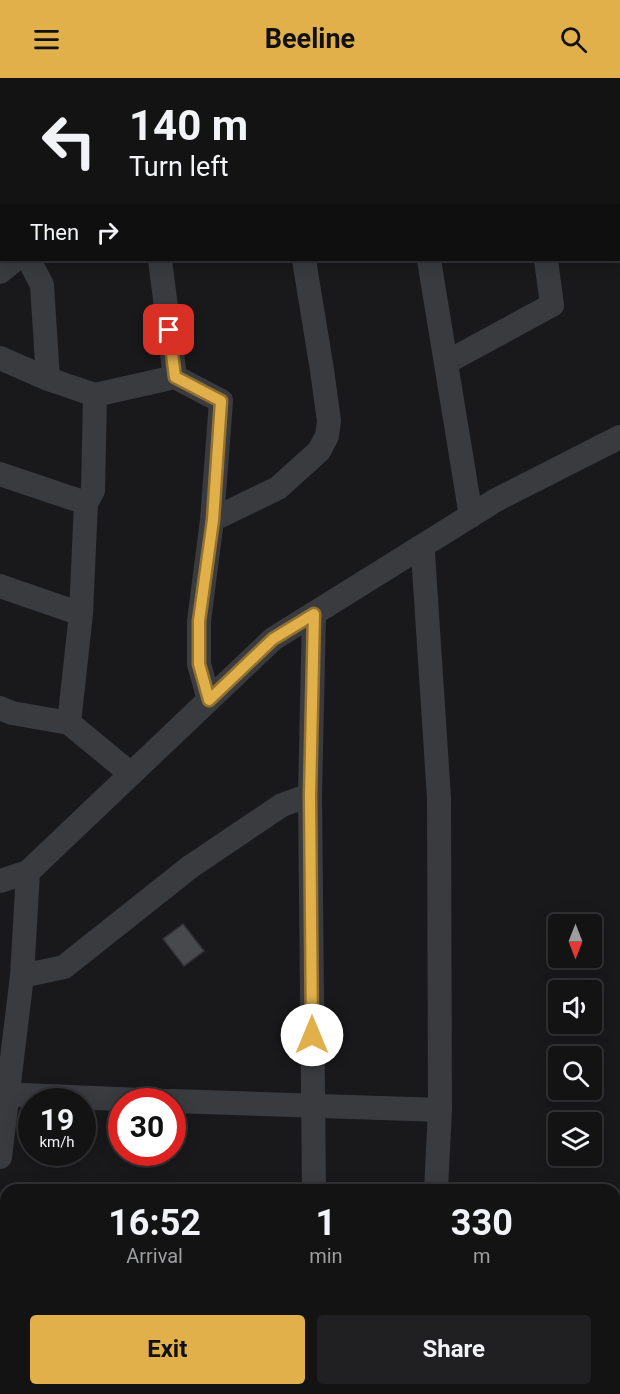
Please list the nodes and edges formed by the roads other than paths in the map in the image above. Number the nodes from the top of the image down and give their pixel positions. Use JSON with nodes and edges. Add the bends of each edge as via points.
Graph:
{"nodes":[{"id":1,"x":14,"y":261,"type":"edge"},
{"id":2,"x":30,"y":261,"type":"edge"},
{"id":3,"x":160,"y":261,"type":"edge"},
{"id":4,"x":304,"y":261,"type":"edge"},
{"id":5,"x":429,"y":261,"type":"edge"},
{"id":6,"x":546,"y":261,"type":"edge"},
{"id":7,"x":0,"y":272,"type":"edge"},
{"id":8,"x":0,"y":358,"type":"edge"},
{"id":9,"x":447,"y":362,"type":"junction"},
{"id":10,"x":175,"y":377,"type":"junction"},
{"id":11,"x":48,"y":379,"type":"junction"},
{"id":12,"x":95,"y":395,"type":"junction"},
{"id":13,"x":620,"y":437,"type":"edge"},
{"id":14,"x":0,"y":474,"type":"edge"},
{"id":15,"x":86,"y":503,"type":"junction"},
{"id":16,"x":471,"y":516,"type":"junction"},
{"id":17,"x":213,"y":520,"type":"junction"},
{"id":18,"x":420,"y":547,"type":"junction"},
{"id":19,"x":0,"y":586,"type":"edge"},
{"id":20,"x":81,"y":614,"type":"junction"},
{"id":21,"x":314,"y":614,"type":"junction"},
{"id":22,"x":209,"y":700,"type":"junction"},
{"id":23,"x":4,"y":714,"type":"edge"},
{"id":24,"x":69,"y":723,"type":"junction"},
{"id":25,"x":131,"y":774,"type":"junction"},
{"id":26,"x":310,"y":795,"type":"junction"},
{"id":27,"x":28,"y":872,"type":"junction"},
{"id":28,"x":0,"y":881,"type":"edge"},
{"id":29,"x":22,"y":976,"type":"junction"},
{"id":30,"x":4,"y":1095,"type":"edge"},
{"id":31,"x":108,"y":1099,"type":"edge"},
{"id":32,"x":186,"y":1102,"type":"edge"},
{"id":33,"x":312,"y":1107,"type":"junction"},
{"id":34,"x":440,"y":1110,"type":"junction"},
{"id":35,"x":0,"y":1157,"type":"edge"},
{"id":36,"x":314,"y":1184,"type":"edge"},
{"id":37,"x":436,"y":1184,"type":"edge"}],
"edges":[{"from":1,"to":7,"type":"street"},
{"from":2,"to":11,"type":"street","via":[[42,285]]},
{"from":3,"to":10,"type":"street"},
{"from":4,"to":17,"type":"street","via":[[329,421],[327,436],[319,451],[278,488]]},
{"from":5,"to":9,"type":"street"},
{"from":6,"to":9,"type":"street","via":[[552,305]]},
{"from":8,"to":11,"type":"street"},
{"from":9,"to":16,"type":"street"},
{"from":10,"to":12,"type":"street"},
{"from":10,"to":17,"type":"street","via":[[221,401]]},
{"from":11,"to":12,"type":"street"},
{"from":12,"to":15,"type":"street","via":[[93,491]]},
{"from":13,"to":16,"type":"street"},
{"from":14,"to":15,"type":"street"},
{"from":15,"to":20,"type":"street"},
{"from":16,"to":18,"type":"street"},
{"from":17,"to":22,"type":"street","via":[[199,621],[199,664]]},
{"from":18,"to":21,"type":"street"},
{"from":18,"to":34,"type":"street","via":[[439,798]]},
{"from":19,"to":20,"type":"street"},
{"from":20,"to":24,"type":"street"},
{"from":21,"to":22,"type":"street","via":[[273,639]]},
{"from":21,"to":26,"type":"street"},
{"from":22,"to":25,"type":"street"},
{"from":23,"to":24,"type":"street"},
{"from":24,"to":25,"type":"street"},
{"from":25,"to":27,"type":"street"},
{"from":26,"to":29,"type":"street","via":[[282,805],[190,867],[64,968]]},
{"from":26,"to":33,"type":"street"},
{"from":27,"to":28,"type":"street"},
{"from":27,"to":29,"type":"street"},
{"from":29,"to":30,"type":"street"},
{"from":30,"to":31,"type":"street"},
{"from":30,"to":35,"type":"street"},
{"from":32,"to":33,"type":"street"},
{"from":33,"to":34,"type":"street"},
{"from":33,"to":36,"type":"street"},
{"from":34,"to":37,"type":"street"}]}
